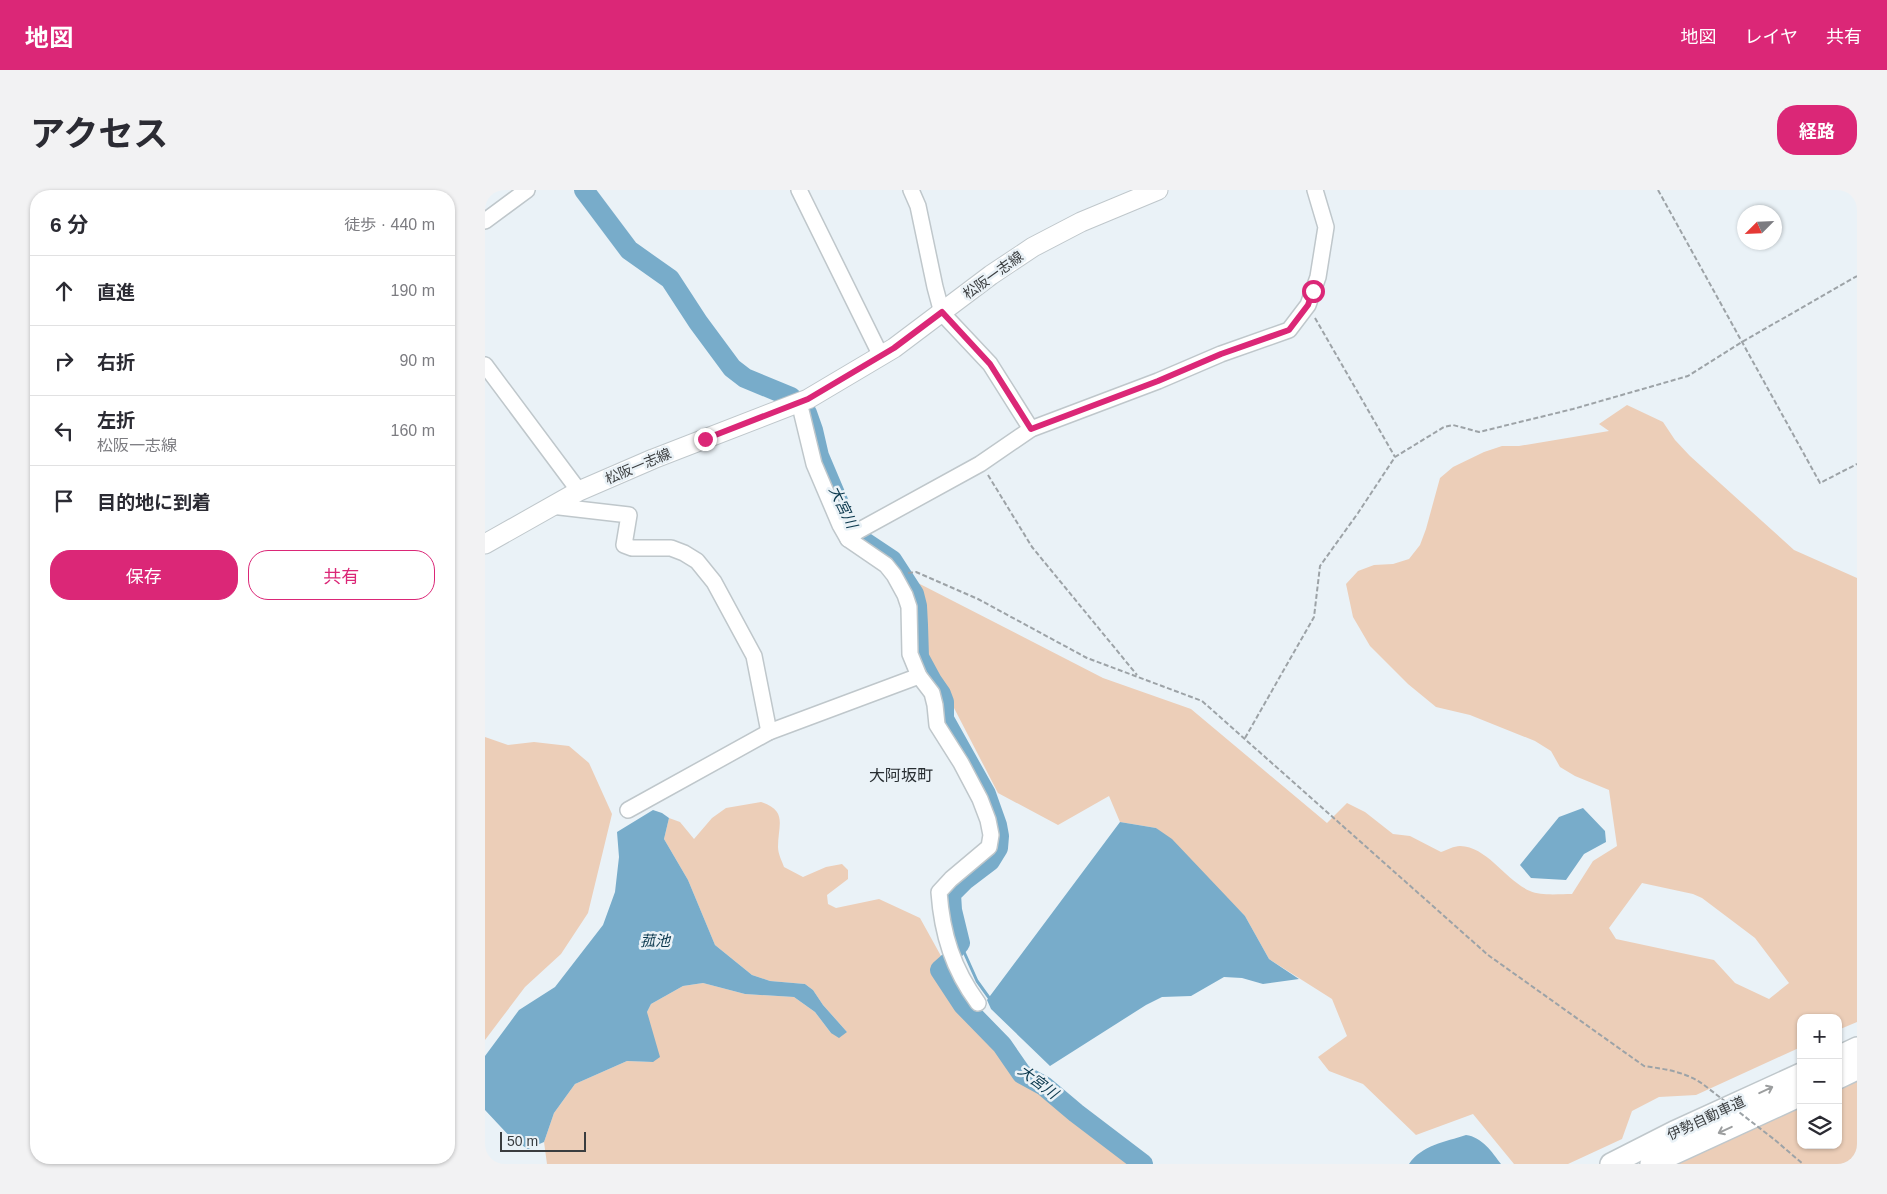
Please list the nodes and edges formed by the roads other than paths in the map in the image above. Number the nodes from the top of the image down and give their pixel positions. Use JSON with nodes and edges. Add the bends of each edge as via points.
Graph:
{"nodes":[{"id":1,"x":527,"y":190,"type":"edge"},
{"id":2,"x":799,"y":190,"type":"edge"},
{"id":3,"x":911,"y":190,"type":"edge"},
{"id":4,"x":1158,"y":190,"type":"edge"},
{"id":5,"x":1315,"y":190,"type":"edge"},
{"id":6,"x":485,"y":222,"type":"edge"},
{"id":7,"x":942,"y":312,"type":"junction"},
{"id":8,"x":881,"y":356,"type":"junction"},
{"id":9,"x":485,"y":365,"type":"edge"},
{"id":10,"x":798,"y":406,"type":"junction"},
{"id":11,"x":1031,"y":429,"type":"junction"},
{"id":12,"x":579,"y":491,"type":"junction"},
{"id":13,"x":551,"y":506,"type":"junction"},
{"id":14,"x":852,"y":536,"type":"junction"},
{"id":15,"x":485,"y":544,"type":"edge"},
{"id":16,"x":919,"y":676,"type":"junction"},
{"id":17,"x":769,"y":732,"type":"junction"},
{"id":18,"x":628,"y":810,"type":"dead end"},
{"id":19,"x":978,"y":1003,"type":"dead end"},
{"id":20,"x":1857,"y":1048,"type":"edge"},
{"id":21,"x":1842,"y":1055,"type":"edge"},
{"id":22,"x":1857,"y":1069,"type":"edge"},
{"id":23,"x":1797,"y":1076,"type":"edge"},
{"id":24,"x":1842,"y":1076,"type":"edge"},
{"id":25,"x":1797,"y":1097,"type":"edge"},
{"id":26,"x":1611,"y":1164,"type":"edge"},
{"id":27,"x":1651,"y":1164,"type":"edge"}],
"edges":[{"from":1,"to":6,"type":"street"},
{"from":2,"to":8,"type":"street"},
{"from":3,"to":7,"type":"street","via":[[918,206]]},
{"from":4,"to":7,"type":"main road","name":"松阪一志線","via":[[1081,222],[1033,247]]},
{"from":5,"to":11,"type":"street","via":[[1326,227],[1318,277],[1308,305],[1289,330]]},
{"from":7,"to":8,"type":"main road","name":"松阪一志線"},
{"from":7,"to":11,"type":"street","via":[[990,364]]},
{"from":8,"to":10,"type":"main road","name":"松阪一志線"},
{"from":9,"to":12,"type":"street"},
{"from":10,"to":12,"type":"main road","name":"松阪一志線","via":[[653,459]]},
{"from":10,"to":14,"type":"street","via":[[809,436],[814,464],[840,525]]},
{"from":11,"to":14,"type":"street","via":[[981,464]]},
{"from":12,"to":13,"type":"main road","name":"松阪一志線"},
{"from":13,"to":15,"type":"main road","name":"松阪一志線"},
{"from":13,"to":17,"type":"street","via":[[629,515],[624,544],[632,548],[671,548],[697,561],[714,582],[755,656]]},
{"from":14,"to":16,"type":"street","via":[[899,574],[909,607],[910,654]]},
{"from":16,"to":17,"type":"street"},
{"from":16,"to":19,"type":"street","via":[[934,699],[937,725],[972,783],[991,835],[989,847],[939,892],[949,952]]},
{"from":17,"to":18,"type":"street"},
{"from":20,"to":21,"type":"highway"},
{"from":22,"to":24,"type":"highway"},
{"from":26,"to":23,"type":"highway","name":"伊勢自動車道","one_way":true},
{"from":25,"to":27,"type":"highway","name":"伊勢自動車道","one_way":true}]}
